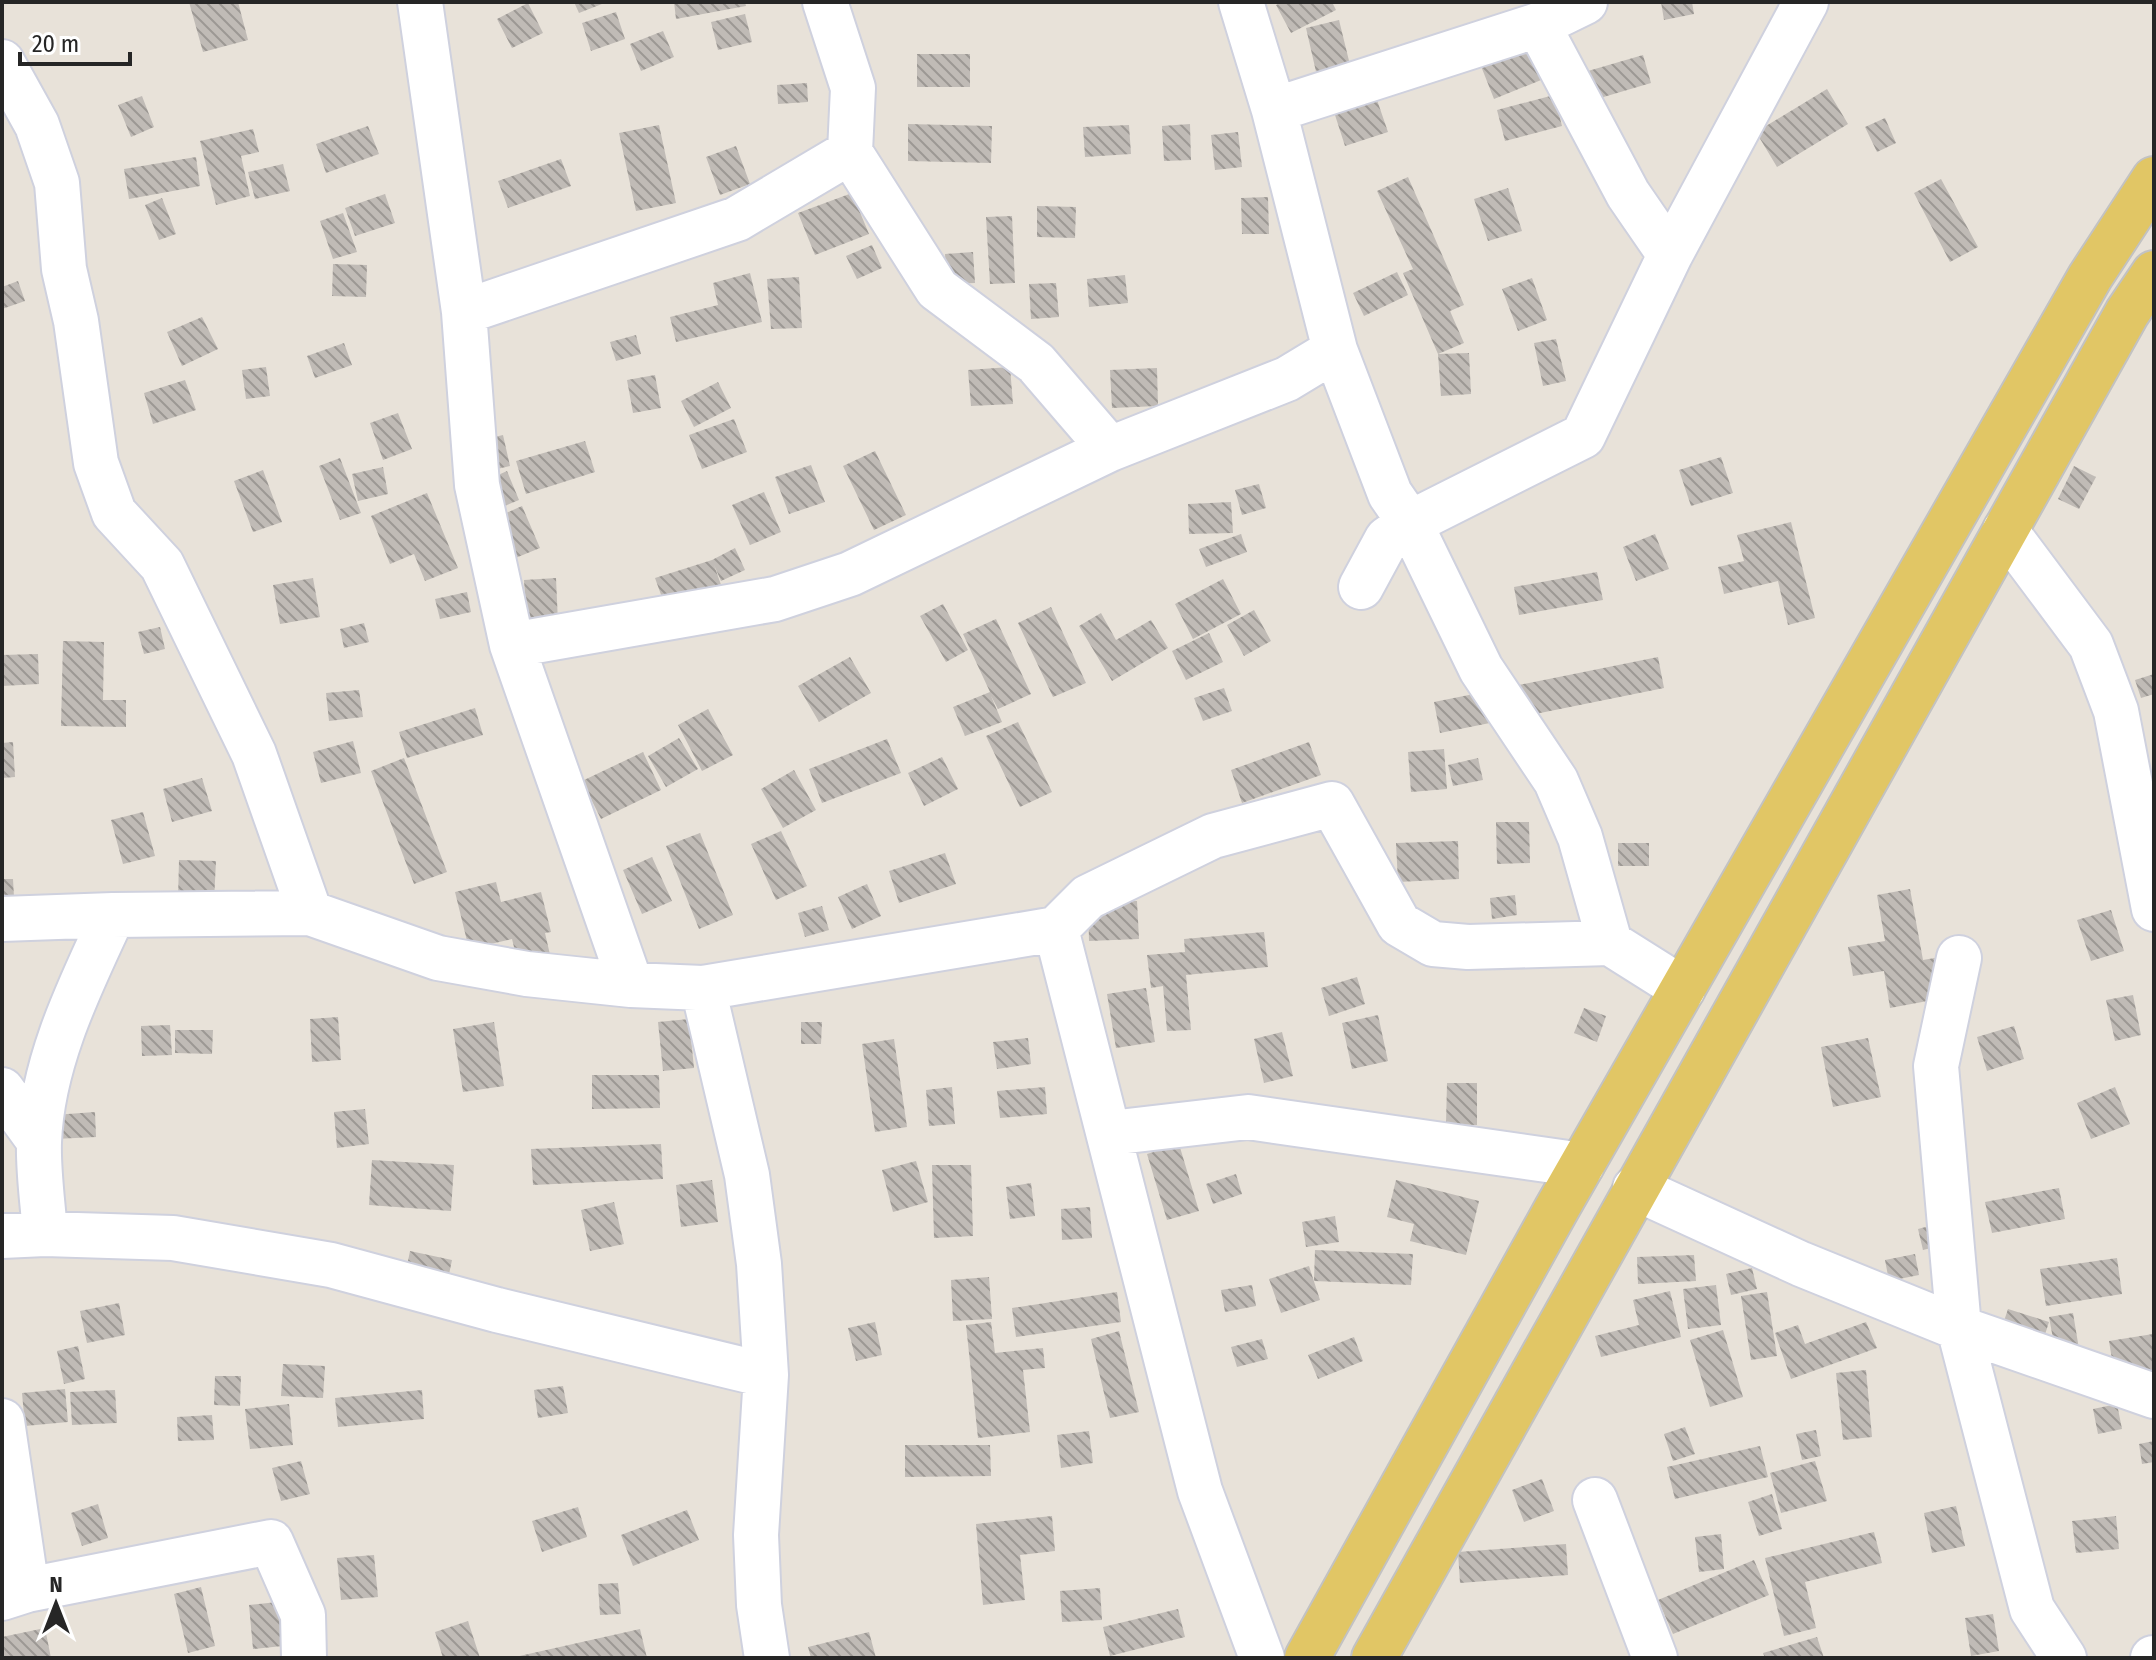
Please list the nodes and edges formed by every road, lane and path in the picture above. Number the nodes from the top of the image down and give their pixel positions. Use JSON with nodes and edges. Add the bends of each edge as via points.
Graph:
{"nodes":[{"id":1,"x":420,"y":2,"type":"edge"},
{"id":2,"x":825,"y":2,"type":"edge"},
{"id":3,"x":1241,"y":2,"type":"edge"},
{"id":4,"x":1585,"y":2,"type":"edge"},
{"id":5,"x":1806,"y":2,"type":"edge"},
{"id":6,"x":1538,"y":25,"type":"junction"},
{"id":7,"x":2,"y":62,"type":"edge"},
{"id":8,"x":1274,"y":110,"type":"junction"},
{"id":9,"x":850,"y":152,"type":"junction"},
{"id":10,"x":2154,"y":179,"type":"edge"},
{"id":11,"x":1670,"y":255,"type":"junction"},
{"id":12,"x":2154,"y":273,"type":"edge"},
{"id":13,"x":464,"y":312,"type":"junction"},
{"id":14,"x":1335,"y":350,"type":"junction"},
{"id":15,"x":1110,"y":449,"type":"junction"},
{"id":16,"x":1410,"y":523,"type":"junction"},
{"id":17,"x":2005,"y":530,"type":"junction"},
{"id":18,"x":1361,"y":587,"type":"dead end"},
{"id":19,"x":512,"y":645,"type":"junction"},
{"id":20,"x":2154,"y":909,"type":"edge"},
{"id":21,"x":310,"y":913,"type":"junction"},
{"id":22,"x":113,"y":915,"type":"junction"},
{"id":23,"x":2,"y":919,"type":"edge"},
{"id":24,"x":1056,"y":929,"type":"junction"},
{"id":25,"x":1610,"y":943,"type":"junction"},
{"id":26,"x":1959,"y":958,"type":"dead end"},
{"id":27,"x":631,"y":985,"type":"junction"},
{"id":28,"x":703,"y":988,"type":"junction"},
{"id":29,"x":1683,"y":989,"type":"junction"},
{"id":30,"x":2,"y":1090,"type":"edge"},
{"id":31,"x":1110,"y":1133,"type":"junction"},
{"id":32,"x":39,"y":1141,"type":"junction"},
{"id":33,"x":1582,"y":1165,"type":"junction"},
{"id":34,"x":1635,"y":1188,"type":"junction"},
{"id":35,"x":45,"y":1234,"type":"junction"},
{"id":36,"x":2,"y":1236,"type":"edge"},
{"id":37,"x":1959,"y":1328,"type":"junction"},
{"id":38,"x":766,"y":1375,"type":"junction"},
{"id":39,"x":2154,"y":1396,"type":"edge"},
{"id":40,"x":2,"y":1421,"type":"edge"},
{"id":41,"x":1595,"y":1500,"type":"dead end"},
{"id":42,"x":14,"y":1594,"type":"edge"},
{"id":43,"x":304,"y":1658,"type":"edge"},
{"id":44,"x":767,"y":1658,"type":"edge"},
{"id":45,"x":1262,"y":1658,"type":"edge"},
{"id":46,"x":1307,"y":1658,"type":"edge"},
{"id":47,"x":1374,"y":1658,"type":"edge"},
{"id":48,"x":1655,"y":1658,"type":"edge"},
{"id":49,"x":2064,"y":1658,"type":"edge"}],
"edges":[{"from":1,"to":13,"type":"street"},
{"from":2,"to":9,"type":"street","via":[[853,88]]},
{"from":3,"to":8,"type":"street"},
{"from":4,"to":6,"type":"street"},
{"from":5,"to":11,"type":"street"},
{"from":6,"to":8,"type":"street"},
{"from":6,"to":11,"type":"street","via":[[1628,194]]},
{"from":7,"to":21,"type":"street","via":[[37,125],[57,183],[64,269],[96,463],[109,500],[114,513],[162,565],[254,754]]},
{"from":8,"to":14,"type":"street"},
{"from":9,"to":13,"type":"street","via":[[737,219]]},
{"from":9,"to":15,"type":"street","via":[[937,289],[1036,363]]},
{"from":10,"to":29,"type":"main road","via":[[2090,277]]},
{"from":11,"to":16,"type":"street","via":[[1583,436]]},
{"from":12,"to":17,"type":"main road"},
{"from":13,"to":19,"type":"street","via":[[477,485]]},
{"from":14,"to":15,"type":"street","via":[[1287,379]]},
{"from":14,"to":16,"type":"street","via":[[1390,494]]},
{"from":15,"to":19,"type":"street","via":[[850,574],[775,599]]},
{"from":16,"to":18,"type":"street","via":[[1387,539]]},
{"from":16,"to":25,"type":"street","via":[[1481,669],[1556,781],[1580,837]]},
{"from":17,"to":20,"type":"street","via":[[2091,645],[2116,711]]},
{"from":17,"to":34,"type":"main road"},
{"from":19,"to":27,"type":"street"},
{"from":21,"to":22,"type":"street"},
{"from":21,"to":27,"type":"street","via":[[438,958]]},
{"from":22,"to":23,"type":"street"},
{"from":22,"to":32,"type":"street","via":[[58,1044]]},
{"from":24,"to":25,"type":"street","via":[[1088,897],[1213,836],[1332,804],[1399,924],[1433,944]]},
{"from":24,"to":28,"type":"street"},
{"from":24,"to":31,"type":"street"},
{"from":25,"to":29,"type":"street"},
{"from":26,"to":37,"type":"street","via":[[1936,1066]]},
{"from":27,"to":28,"type":"street"},
{"from":28,"to":38,"type":"street","via":[[747,1175]]},
{"from":29,"to":33,"type":"main road"},
{"from":30,"to":32,"type":"street"},
{"from":31,"to":33,"type":"street","via":[[1248,1117]]},
{"from":31,"to":45,"type":"street","via":[[1200,1491]]},
{"from":32,"to":35,"type":"street"},
{"from":33,"to":46,"type":"main road"},
{"from":34,"to":37,"type":"street"},
{"from":34,"to":47,"type":"main road"},
{"from":35,"to":36,"type":"street"},
{"from":35,"to":38,"type":"street","via":[[173,1238],[331,1265]]},
{"from":37,"to":39,"type":"street"},
{"from":37,"to":49,"type":"street","via":[[2032,1609]]},
{"from":38,"to":44,"type":"street","via":[[756,1535]]},
{"from":40,"to":42,"type":"street"},
{"from":41,"to":48,"type":"street"},
{"from":42,"to":43,"type":"street","via":[[271,1542],[303,1615]]}]}
